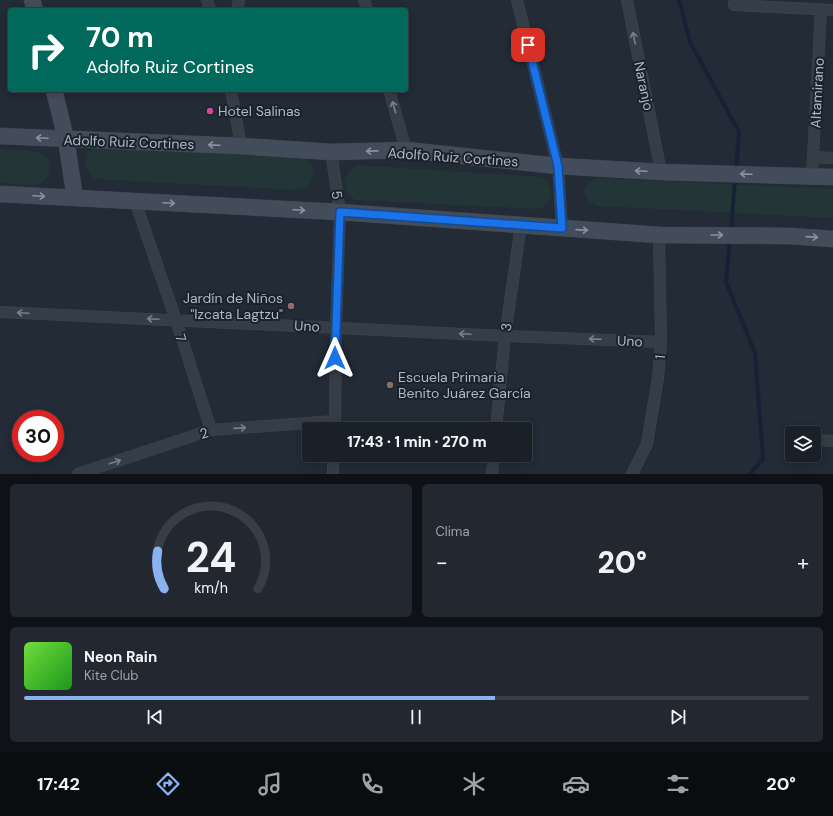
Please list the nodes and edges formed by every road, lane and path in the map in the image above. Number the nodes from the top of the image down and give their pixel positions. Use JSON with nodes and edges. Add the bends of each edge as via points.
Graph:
{"nodes":[{"id":1,"x":517,"y":0,"type":"edge"},
{"id":2,"x":627,"y":0,"type":"edge"},
{"id":3,"x":734,"y":2,"type":"edge"},
{"id":4,"x":821,"y":9,"type":"junction"},
{"id":5,"x":833,"y":10,"type":"edge"},
{"id":6,"x":54,"y":92,"type":"edge"},
{"id":7,"x":231,"y":92,"type":"edge"},
{"id":8,"x":390,"y":92,"type":"edge"},
{"id":9,"x":0,"y":136,"type":"edge"},
{"id":10,"x":66,"y":139,"type":"junction"},
{"id":11,"x":241,"y":146,"type":"junction"},
{"id":12,"x":406,"y":150,"type":"junction"},
{"id":13,"x":330,"y":152,"type":"junction"},
{"id":14,"x":813,"y":157,"type":"junction"},
{"id":15,"x":833,"y":158,"type":"edge"},
{"id":16,"x":558,"y":166,"type":"junction"},
{"id":17,"x":661,"y":172,"type":"junction"},
{"id":18,"x":812,"y":176,"type":"junction"},
{"id":19,"x":833,"y":177,"type":"edge"},
{"id":20,"x":0,"y":194,"type":"edge"},
{"id":21,"x":74,"y":198,"type":"junction"},
{"id":22,"x":135,"y":201,"type":"junction"},
{"id":23,"x":340,"y":212,"type":"junction"},
{"id":24,"x":521,"y":225,"type":"junction"},
{"id":25,"x":562,"y":228,"type":"junction"},
{"id":26,"x":659,"y":235,"type":"junction"},
{"id":27,"x":833,"y":239,"type":"edge"},
{"id":28,"x":0,"y":312,"type":"edge"},
{"id":29,"x":176,"y":320,"type":"junction"},
{"id":30,"x":336,"y":327,"type":"junction"},
{"id":31,"x":505,"y":336,"type":"junction"},
{"id":32,"x":662,"y":342,"type":"junction"},
{"id":33,"x":335,"y":422,"type":"edge"},
{"id":34,"x":497,"y":422,"type":"edge"},
{"id":35,"x":302,"y":426,"type":"edge"},
{"id":36,"x":211,"y":430,"type":"junction"},
{"id":37,"x":821,"y":440,"type":"edge"},
{"id":38,"x":833,"y":441,"type":"edge"},
{"id":39,"x":334,"y":462,"type":"edge"},
{"id":40,"x":493,"y":462,"type":"edge"},
{"id":41,"x":78,"y":474,"type":"edge"},
{"id":42,"x":333,"y":474,"type":"edge"},
{"id":43,"x":492,"y":474,"type":"edge"},
{"id":44,"x":632,"y":474,"type":"edge"}],
"edges":[{"from":1,"to":16,"type":"street"},
{"from":17,"to":2,"type":"street","name":"Naranjo","one_way":true},
{"from":3,"to":4,"type":"street"},
{"from":4,"to":5,"type":"street"},
{"from":4,"to":14,"type":"street","name":"Altamirano"},
{"from":6,"to":10,"type":"main road"},
{"from":7,"to":11,"type":"street"},
{"from":12,"to":8,"type":"street","one_way":true},
{"from":10,"to":9,"type":"main road","name":"Adolfo Ruiz Cortines","one_way":true},
{"from":11,"to":10,"type":"main road","name":"Adolfo Ruiz Cortines","one_way":true},
{"from":10,"to":21,"type":"main road"},
{"from":11,"to":13,"type":"main road","name":"Adolfo Ruiz Cortines"},
{"from":12,"to":13,"type":"main road","name":"Adolfo Ruiz Cortines","one_way":true},
{"from":12,"to":16,"type":"main road","name":"Adolfo Ruiz Cortines"},
{"from":13,"to":23,"type":"street","name":"5"},
{"from":14,"to":15,"type":"street"},
{"from":14,"to":18,"type":"street","name":"Altamirano"},
{"from":17,"to":16,"type":"main road","name":"Adolfo Ruiz Cortines","one_way":true},
{"from":16,"to":25,"type":"street"},
{"from":18,"to":17,"type":"main road","name":"Adolfo Ruiz Cortines","one_way":true},
{"from":18,"to":19,"type":"main road","name":"Adolfo Ruiz Cortines"},
{"from":20,"to":21,"type":"main road","one_way":true},
{"from":21,"to":22,"type":"main road"},
{"from":22,"to":23,"type":"main road","one_way":true},
{"from":22,"to":29,"type":"street","name":"7"},
{"from":23,"to":24,"type":"main road"},
{"from":23,"to":30,"type":"street","name":"5"},
{"from":24,"to":25,"type":"main road"},
{"from":24,"to":31,"type":"street","name":"3"},
{"from":25,"to":26,"type":"main road","one_way":true},
{"from":26,"to":27,"type":"main road","one_way":true,"via":[[790,236]]},
{"from":26,"to":32,"type":"street","name":"1"},
{"from":29,"to":28,"type":"street","name":"Uno","one_way":true},
{"from":29,"to":30,"type":"street","name":"Uno"},
{"from":29,"to":36,"type":"street","name":"7"},
{"from":31,"to":30,"type":"street","name":"Uno","one_way":true},
{"from":30,"to":33,"type":"street","name":"5"},
{"from":32,"to":31,"type":"street","name":"Uno","one_way":true},
{"from":31,"to":34,"type":"street","name":"3"},
{"from":32,"to":44,"type":"street","name":"1","via":[[647,444]]},
{"from":36,"to":35,"type":"street","name":"2","one_way":true},
{"from":41,"to":36,"type":"street","name":"2","one_way":true},
{"from":37,"to":38,"type":"street"},
{"from":39,"to":42,"type":"street"},
{"from":40,"to":43,"type":"street"}]}
